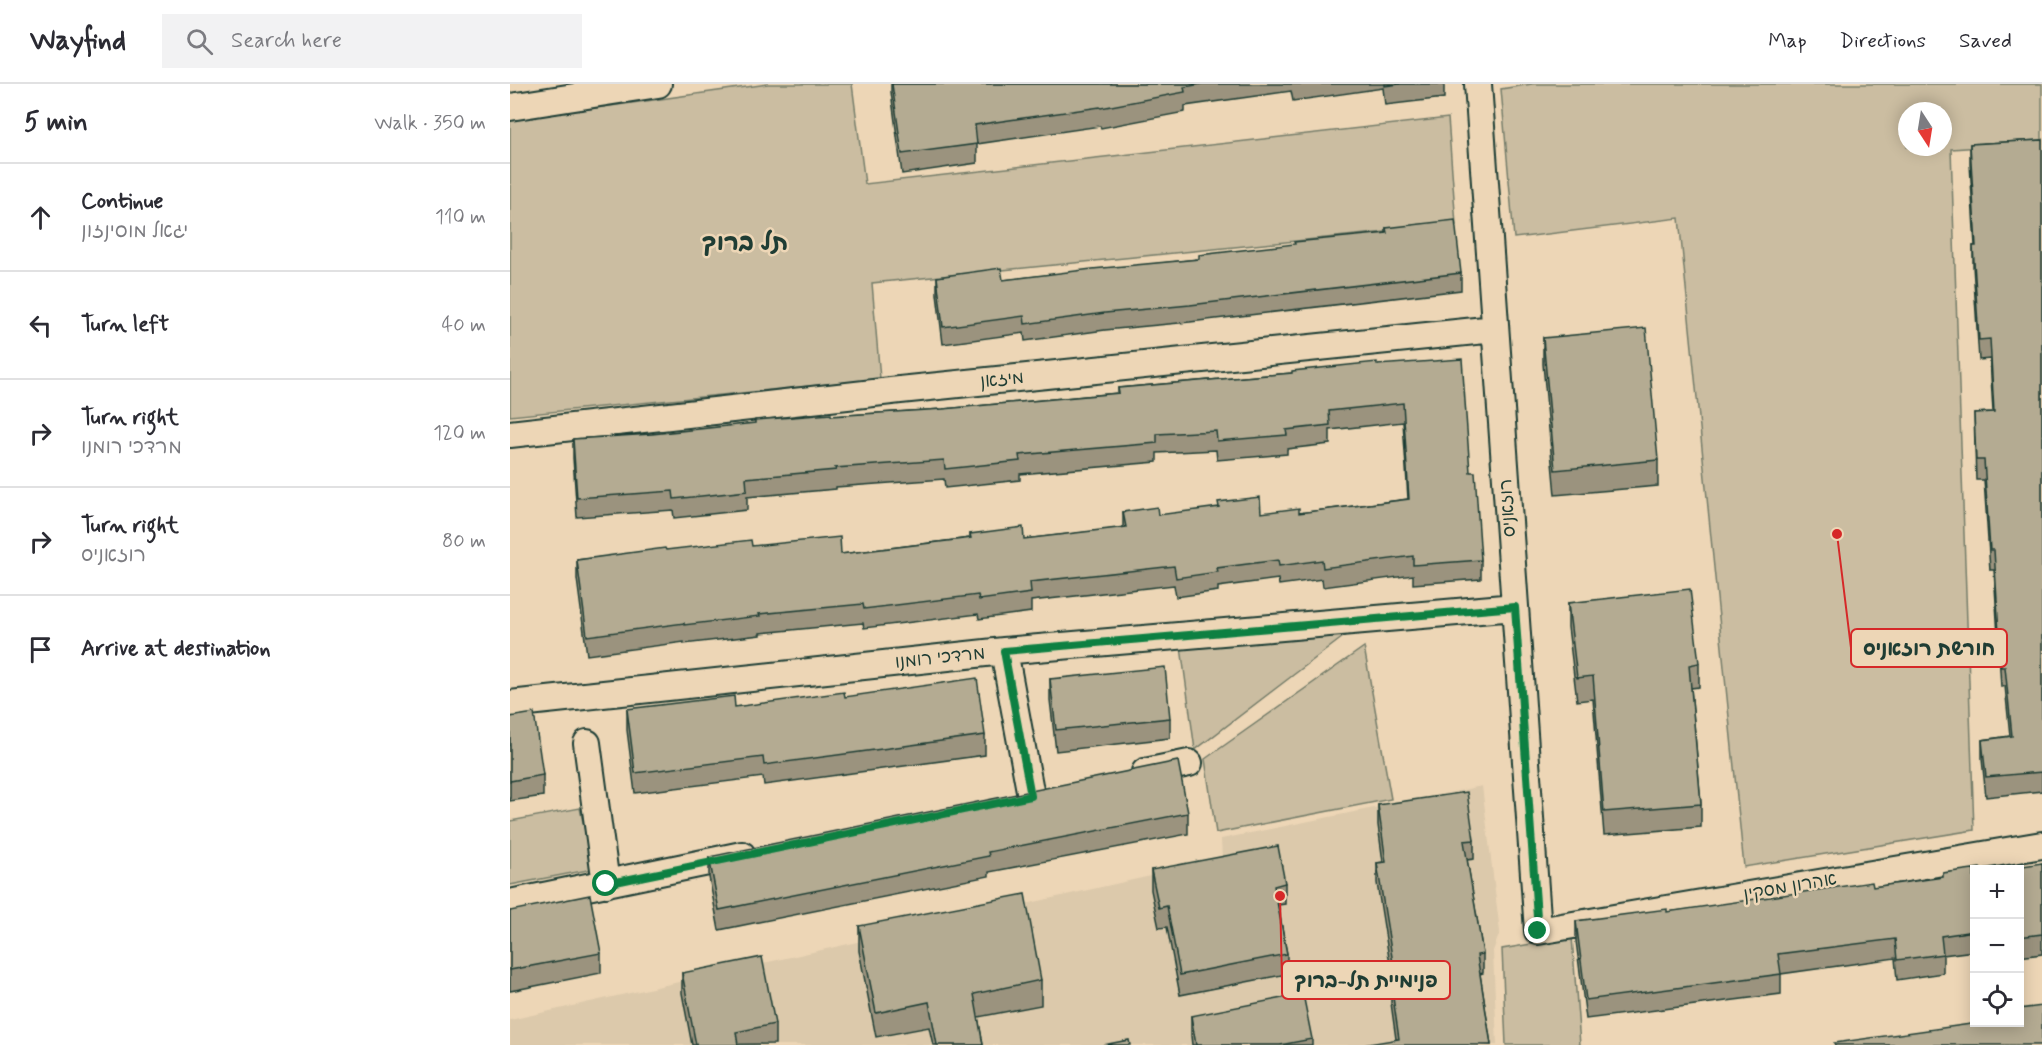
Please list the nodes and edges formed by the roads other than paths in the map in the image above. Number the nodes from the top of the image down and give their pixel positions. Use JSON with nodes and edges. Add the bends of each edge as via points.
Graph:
{"nodes":[{"id":1,"x":658,"y":84,"type":"edge"},
{"id":2,"x":1478,"y":84,"type":"edge"},
{"id":3,"x":510,"y":107,"type":"edge"},
{"id":4,"x":1495,"y":329,"type":"junction"},
{"id":5,"x":510,"y":434,"type":"edge"},
{"id":6,"x":1515,"y":607,"type":"junction"},
{"id":7,"x":1004,"y":651,"type":"junction"},
{"id":8,"x":510,"y":704,"type":"edge"},
{"id":9,"x":587,"y":743,"type":"dead end"},
{"id":10,"x":1189,"y":763,"type":"dead end"},
{"id":11,"x":1121,"y":777,"type":"edge"},
{"id":12,"x":1031,"y":796,"type":"edge"},
{"id":13,"x":2042,"y":845,"type":"edge"},
{"id":14,"x":767,"y":850,"type":"edge"},
{"id":15,"x":606,"y":884,"type":"junction"},
{"id":16,"x":510,"y":903,"type":"edge"},
{"id":17,"x":1538,"y":931,"type":"joint"}],
"edges":[{"from":1,"to":3,"type":"street"},
{"from":2,"to":4,"type":"street","name":"רוזאניס"},
{"from":4,"to":5,"type":"street","name":"מיזאן"},
{"from":4,"to":6,"type":"street","name":"רוזאניס"},
{"from":6,"to":7,"type":"street","name":"מרדכי רומנו"},
{"from":6,"to":17,"type":"street","name":"רוזאניס"},
{"from":7,"to":8,"type":"street","name":"מרדכי רומנו"},
{"from":7,"to":12,"type":"street"},
{"from":9,"to":15,"type":"street"},
{"from":10,"to":11,"type":"street"},
{"from":13,"to":17,"type":"street","name":"אהרון מסקין"},
{"from":14,"to":15,"type":"street"},
{"from":15,"to":16,"type":"street"}]}
